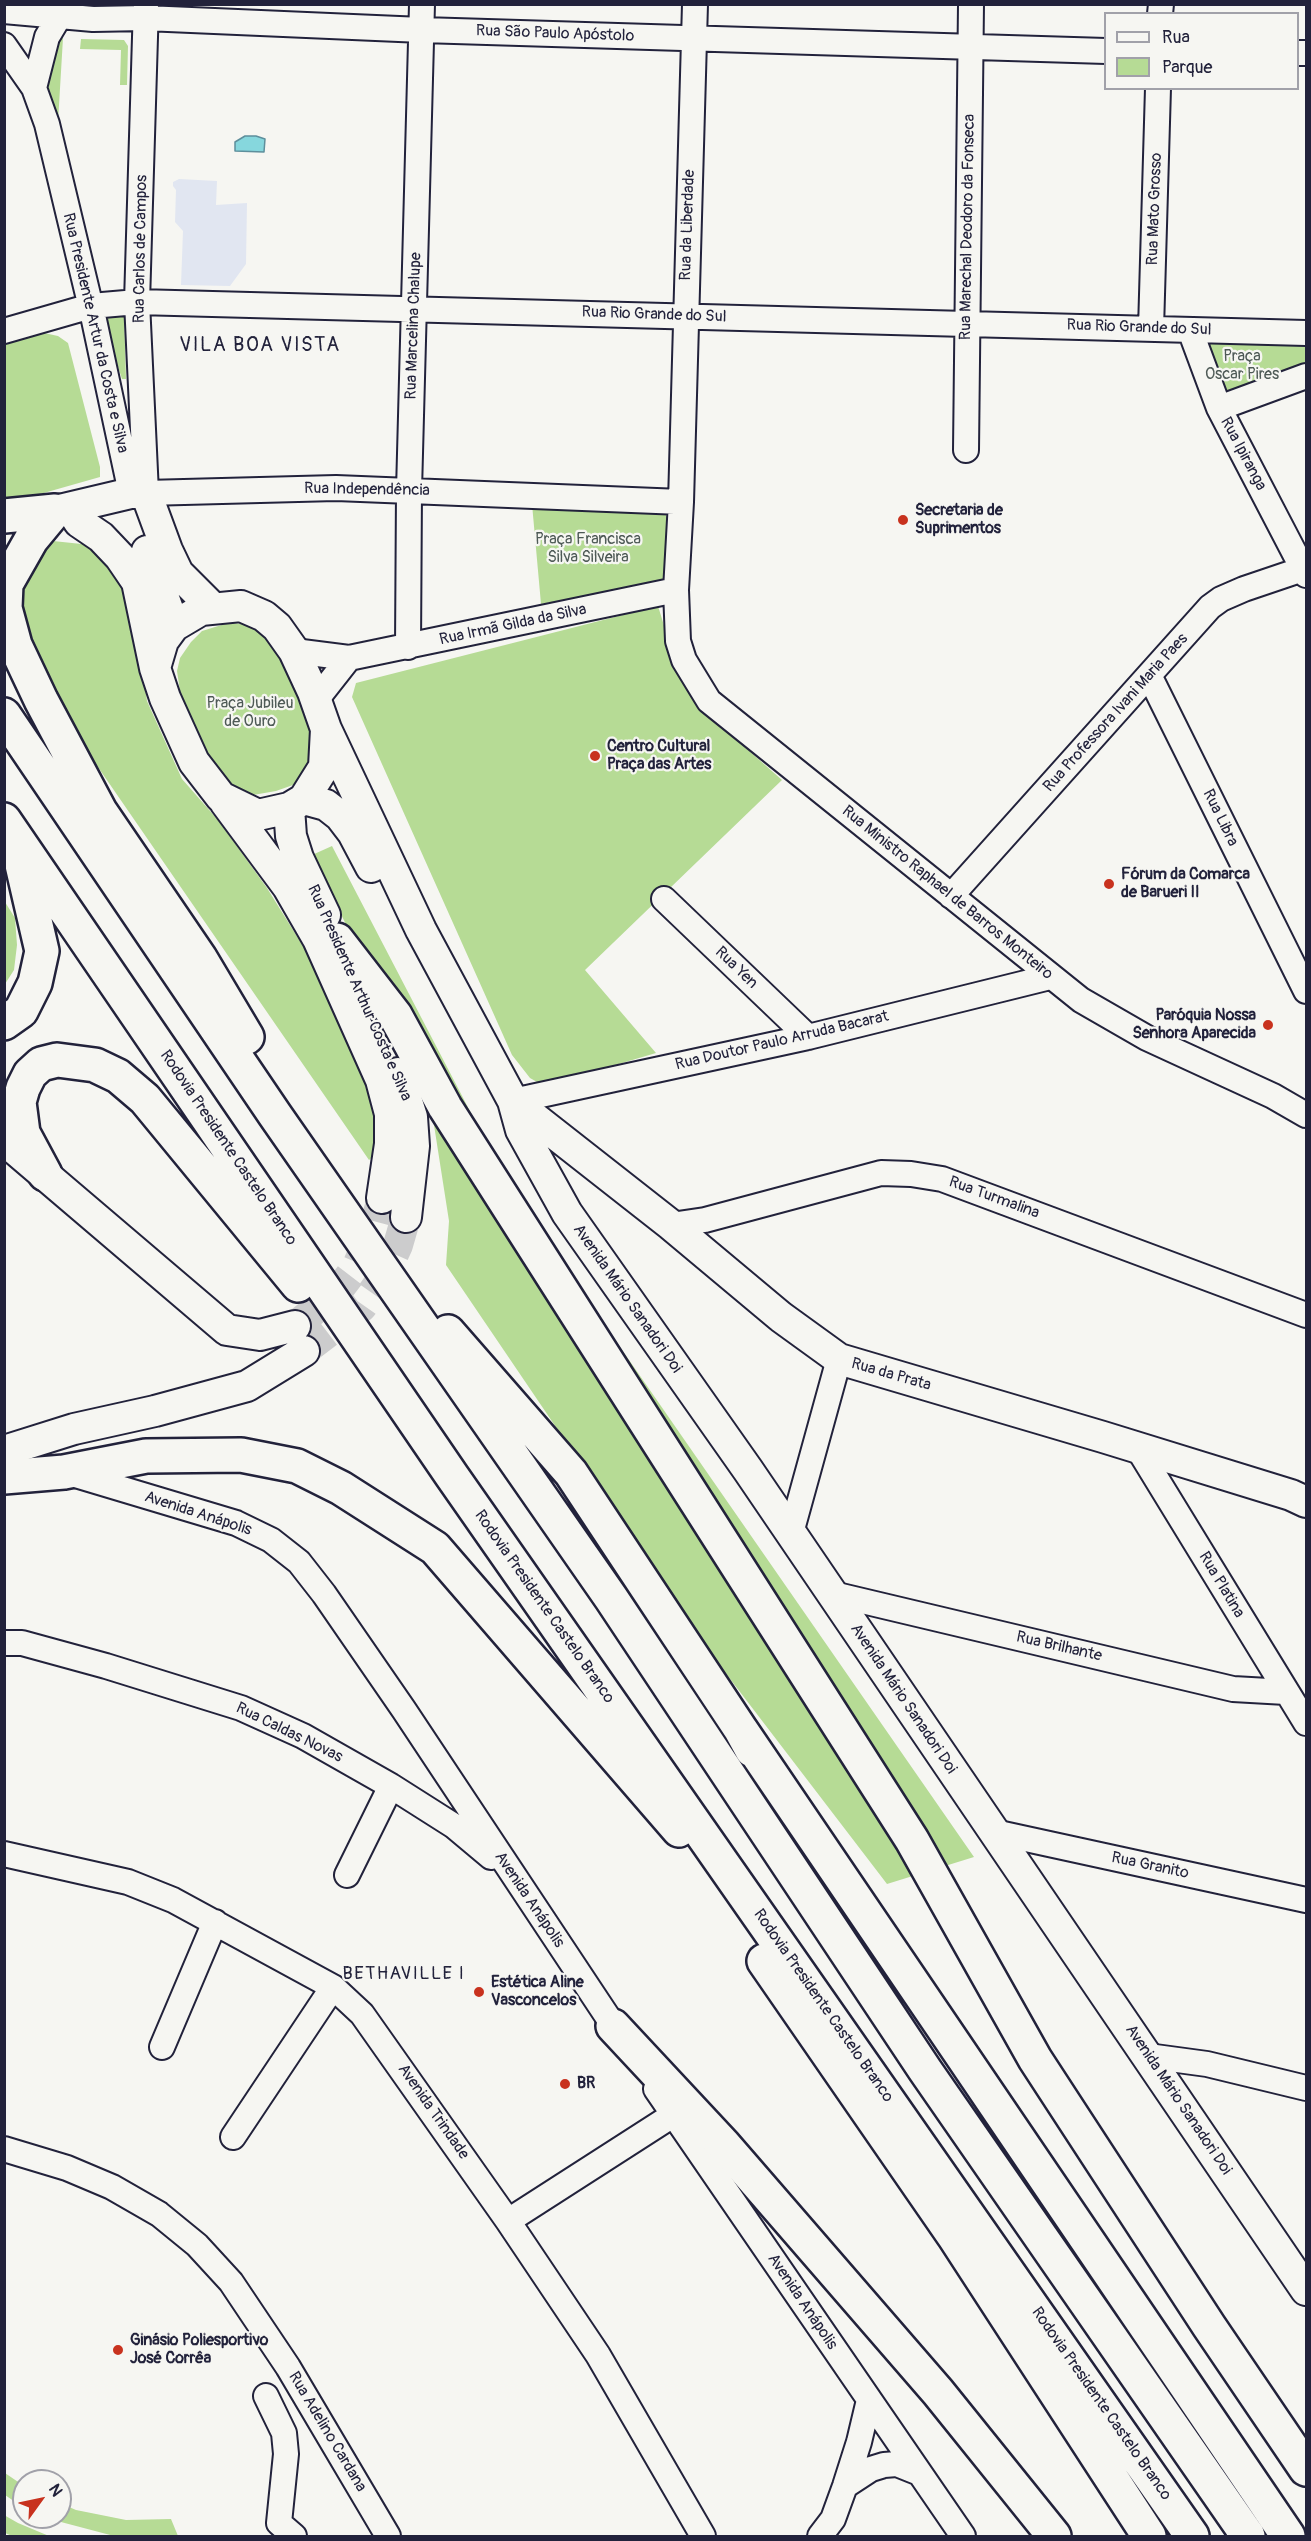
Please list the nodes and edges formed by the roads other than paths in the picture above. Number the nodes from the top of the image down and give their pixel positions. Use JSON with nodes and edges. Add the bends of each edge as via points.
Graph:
{"nodes":[{"id":1,"x":422,"y":4,"type":"edge"},
{"id":2,"x":695,"y":4,"type":"edge"},
{"id":3,"x":971,"y":4,"type":"edge"},
{"id":4,"x":4,"y":11,"type":"edge"},
{"id":5,"x":146,"y":11,"type":"edge"},
{"id":6,"x":59,"y":17,"type":"junction"},
{"id":7,"x":422,"y":30,"type":"junction"},
{"id":8,"x":694,"y":38,"type":"junction"},
{"id":9,"x":4,"y":45,"type":"edge"},
{"id":10,"x":970,"y":46,"type":"junction"},
{"id":11,"x":1104,"y":51,"type":"edge"},
{"id":12,"x":34,"y":88,"type":"junction"},
{"id":13,"x":1158,"y":90,"type":"edge"},
{"id":14,"x":137,"y":302,"type":"junction"},
{"id":15,"x":91,"y":306,"type":"junction"},
{"id":16,"x":414,"y":309,"type":"junction"},
{"id":17,"x":686,"y":316,"type":"junction"},
{"id":18,"x":967,"y":323,"type":"junction"},
{"id":19,"x":1151,"y":328,"type":"junction"},
{"id":20,"x":1190,"y":330,"type":"junction"},
{"id":21,"x":4,"y":331,"type":"edge"},
{"id":22,"x":1306,"y":333,"type":"edge"},
{"id":23,"x":1306,"y":376,"type":"edge"},
{"id":24,"x":1219,"y":408,"type":"junction"},
{"id":25,"x":966,"y":450,"type":"dead end"},
{"id":26,"x":409,"y":491,"type":"junction"},
{"id":27,"x":138,"y":493,"type":"junction"},
{"id":28,"x":681,"y":502,"type":"junction"},
{"id":29,"x":62,"y":509,"type":"junction"},
{"id":30,"x":4,"y":516,"type":"edge"},
{"id":31,"x":1306,"y":570,"type":"edge"},
{"id":32,"x":676,"y":590,"type":"junction"},
{"id":33,"x":213,"y":608,"type":"junction"},
{"id":34,"x":174,"y":626,"type":"junction"},
{"id":35,"x":408,"y":647,"type":"junction"},
{"id":36,"x":294,"y":651,"type":"junction"},
{"id":37,"x":349,"y":658,"type":"junction"},
{"id":38,"x":155,"y":668,"type":"junction"},
{"id":39,"x":1150,"y":677,"type":"junction"},
{"id":40,"x":316,"y":700,"type":"junction"},
{"id":41,"x":4,"y":715,"type":"edge"},
{"id":42,"x":326,"y":729,"type":"junction"},
{"id":43,"x":221,"y":797,"type":"junction"},
{"id":44,"x":296,"y":803,"type":"junction"},
{"id":45,"x":9,"y":827,"type":"edge"},
{"id":46,"x":951,"y":896,"type":"junction"},
{"id":47,"x":664,"y":899,"type":"dead end"},
{"id":48,"x":421,"y":930,"type":"junction"},
{"id":49,"x":337,"y":940,"type":"junction"},
{"id":50,"x":1050,"y":977,"type":"junction"},
{"id":51,"x":1306,"y":991,"type":"edge"},
{"id":52,"x":10,"y":1024,"type":"edge"},
{"id":53,"x":808,"y":1037,"type":"junction"},
{"id":54,"x":513,"y":1101,"type":"junction"},
{"id":55,"x":275,"y":1115,"type":"junction"},
{"id":56,"x":1306,"y":1115,"type":"edge"},
{"id":57,"x":4,"y":1140,"type":"edge"},
{"id":58,"x":602,"y":1172,"type":"junction"},
{"id":59,"x":45,"y":1174,"type":"junction"},
{"id":60,"x":382,"y":1198,"type":"tunnel mouth"},
{"id":61,"x":341,"y":1209,"type":"junction"},
{"id":62,"x":567,"y":1213,"type":"junction"},
{"id":63,"x":405,"y":1217,"type":"tunnel mouth"},
{"id":64,"x":671,"y":1225,"type":"junction"},
{"id":65,"x":1306,"y":1315,"type":"edge"},
{"id":66,"x":839,"y":1359,"type":"junction"},
{"id":67,"x":1137,"y":1448,"type":"junction"},
{"id":68,"x":4,"y":1451,"type":"edge"},
{"id":69,"x":64,"y":1472,"type":"junction"},
{"id":70,"x":4,"y":1476,"type":"edge"},
{"id":71,"x":452,"y":1476,"type":"junction"},
{"id":72,"x":1306,"y":1502,"type":"edge"},
{"id":73,"x":791,"y":1533,"type":"junction"},
{"id":74,"x":833,"y":1594,"type":"junction"},
{"id":75,"x":4,"y":1643,"type":"edge"},
{"id":76,"x":1286,"y":1692,"type":"junction"},
{"id":77,"x":1306,"y":1723,"type":"edge"},
{"id":78,"x":741,"y":1730,"type":"junction"},
{"id":79,"x":391,"y":1786,"type":"junction"},
{"id":80,"x":654,"y":1803,"type":"junction"},
{"id":81,"x":994,"y":1832,"type":"junction"},
{"id":82,"x":9,"y":1854,"type":"edge"},
{"id":83,"x":511,"y":1873,"type":"junction"},
{"id":84,"x":347,"y":1875,"type":"dead end"},
{"id":85,"x":1306,"y":1900,"type":"edge"},
{"id":86,"x":764,"y":1921,"type":"junction"},
{"id":87,"x":215,"y":1922,"type":"junction"},
{"id":88,"x":333,"y":1987,"type":"junction"},
{"id":89,"x":870,"y":1988,"type":"junction"},
{"id":90,"x":613,"y":2026,"type":"junction"},
{"id":91,"x":162,"y":2047,"type":"dead end"},
{"id":92,"x":1148,"y":2056,"type":"junction"},
{"id":93,"x":1306,"y":2088,"type":"edge"},
{"id":94,"x":673,"y":2115,"type":"junction"},
{"id":95,"x":233,"y":2137,"type":"dead end"},
{"id":96,"x":4,"y":2149,"type":"edge"},
{"id":97,"x":508,"y":2221,"type":"junction"},
{"id":98,"x":1306,"y":2290,"type":"edge"},
{"id":99,"x":266,"y":2396,"type":"dead end"},
{"id":100,"x":869,"y":2400,"type":"junction"},
{"id":101,"x":1306,"y":2469,"type":"edge"},
{"id":102,"x":917,"y":2472,"type":"junction"},
{"id":103,"x":845,"y":2486,"type":"junction"},
{"id":104,"x":294,"y":2536,"type":"edge"},
{"id":105,"x":388,"y":2536,"type":"edge"},
{"id":106,"x":703,"y":2536,"type":"edge"},
{"id":107,"x":820,"y":2536,"type":"edge"},
{"id":108,"x":963,"y":2536,"type":"edge"},
{"id":109,"x":1054,"y":2536,"type":"edge"},
{"id":110,"x":1149,"y":2536,"type":"edge"},
{"id":111,"x":1192,"y":2536,"type":"edge"},
{"id":112,"x":1248,"y":2536,"type":"edge"},
{"id":113,"x":1288,"y":2536,"type":"edge"}],
"edges":[{"from":1,"to":7,"type":"street","name":"Rua Marcelina Chalupe"},
{"from":2,"to":8,"type":"street","name":"Rua da Liberdade"},
{"from":3,"to":10,"type":"street","name":"Rua Marechal Deodoro da Fonseca"},
{"from":4,"to":6,"type":"street","name":"Rua São Paulo Apóstolo"},
{"from":5,"to":6,"type":"street","name":"Rua São Paulo Apóstolo"},
{"from":5,"to":7,"type":"street","name":"Rua São Paulo Apóstolo"},
{"from":5,"to":14,"type":"street","name":"Rua Carlos de Campos"},
{"from":6,"to":12,"type":"street","via":[[47,37]]},
{"from":7,"to":8,"type":"street","name":"Rua São Paulo Apóstolo"},
{"from":7,"to":16,"type":"street","name":"Rua Marcelina Chalupe"},
{"from":8,"to":10,"type":"street","name":"Rua São Paulo Apóstolo"},
{"from":8,"to":17,"type":"street","name":"Rua da Liberdade"},
{"from":9,"to":12,"type":"street","name":"Rua Presidente Artur da Costa e Silva"},
{"from":10,"to":11,"type":"street","name":"Rua São Paulo Apóstolo"},
{"from":10,"to":18,"type":"street","name":"Rua Marechal Deodoro da Fonseca"},
{"from":12,"to":15,"type":"street","name":"Rua Presidente Artur da Costa e Silva","via":[[47,124]]},
{"from":13,"to":19,"type":"street","name":"Rua Mato Grosso"},
{"from":14,"to":15,"type":"street","name":"Rua Rio Grande do Sul"},
{"from":14,"to":16,"type":"street","name":"Rua Rio Grande do Sul"},
{"from":14,"to":27,"type":"street","name":"Rua Carlos de Campos"},
{"from":15,"to":21,"type":"street","name":"Rua Rio Grande do Sul"},
{"from":15,"to":27,"type":"street","name":"Rua Presidente Artur da Costa e Silva"},
{"from":16,"to":17,"type":"street","name":"Rua Rio Grande do Sul"},
{"from":16,"to":26,"type":"street","name":"Rua Marcelina Chalupe"},
{"from":17,"to":18,"type":"street","name":"Rua Rio Grande do Sul"},
{"from":17,"to":28,"type":"street","name":"Rua da Liberdade"},
{"from":18,"to":19,"type":"street","name":"Rua Rio Grande do Sul"},
{"from":18,"to":25,"type":"street","name":"Rua Marechal Deodoro da Fonseca"},
{"from":19,"to":20,"type":"street","name":"Rua Rio Grande do Sul"},
{"from":20,"to":22,"type":"street","name":"Rua Rio Grande do Sul"},
{"from":20,"to":24,"type":"street","name":"Rua Ipiranga"},
{"from":23,"to":24,"type":"street"},
{"from":24,"to":31,"type":"street","name":"Rua Ipiranga"},
{"from":26,"to":27,"type":"street","name":"Rua Independência","via":[[336,488]]},
{"from":26,"to":28,"type":"street","name":"Rua Independência"},
{"from":26,"to":35,"type":"street","name":"Rua Marcelina Chalupe"},
{"from":27,"to":29,"type":"main road","name":"Rua Independência"},
{"from":27,"to":33,"type":"main road","name":"Rua Presidente Artur da Costa e Silva","via":[[178,573]]},
{"from":27,"to":34,"type":"main road","name":"Rua Presidente Artur da Costa e Silva","via":[[147,552]]},
{"from":28,"to":32,"type":"street","name":"Rua da Liberdade"},
{"from":29,"to":30,"type":"highway"},
{"from":29,"to":38,"type":"main road","name":"Rua Presidente Arthur Costa e Silva","via":[[101,537],[137,582]]},
{"from":29,"to":55,"type":"highway","via":[[31,540],[6,584],[5,609],[15,645],[100,811],[200,958],[260,1059]]},
{"from":31,"to":39,"type":"street","name":"Rua Professora Ivani Maria Paes","via":[[1221,599]]},
{"from":32,"to":35,"type":"street","name":"Rua Irmã Gilda da Silva"},
{"from":32,"to":46,"type":"street","name":"Rua Ministro Raphael de Barros Monteiro","via":[[678,641],[684,660],[709,701]]},
{"from":33,"to":34,"type":"main road","via":[[201,610]]},
{"from":33,"to":36,"type":"main road","via":[[241,606],[264,616]]},
{"from":34,"to":38,"type":"main road"},
{"from":35,"to":37,"type":"street","name":"Rua Irmã Gilda da Silva"},
{"from":36,"to":37,"type":"street","name":"Rua Irmã Gilda da Silva"},
{"from":36,"to":40,"type":"main road"},
{"from":37,"to":40,"type":"street"},
{"from":38,"to":43,"type":"main road","name":"Rua Presidente Arthur Costa e Silva","via":[[194,762]]},
{"from":39,"to":46,"type":"street","name":"Rua Professora Ivani Maria Paes"},
{"from":39,"to":51,"type":"street","name":"Rua Libra"},
{"from":40,"to":42,"type":"main road"},
{"from":41,"to":55,"type":"highway"},
{"from":42,"to":44,"type":"main road","via":[[324,767]]},
{"from":42,"to":48,"type":"main road"},
{"from":43,"to":44,"type":"main road","name":"Rua Presidente Arthur Costa e Silva","via":[[258,815]]},
{"from":43,"to":60,"type":"main road","name":"Rua Presidente Arthur Costa e Silva","via":[[288,887],[318,939],[381,1080],[390,1114]]},
{"from":44,"to":48,"type":"main road","via":[[326,805],[340,816],[383,889]]},
{"from":44,"to":49,"type":"main road","name":"Rua Presidente Arthur Costa e Silva","via":[[291,836]]},
{"from":45,"to":52,"type":"highway","via":[[42,951],[35,983]]},
{"from":45,"to":71,"type":"highway","name":"Rodovia Presidente Castelo Branco"},
{"from":46,"to":50,"type":"street","name":"Rua Ministro Raphael de Barros Monteiro"},
{"from":47,"to":53,"type":"street","name":"Rua Yen"},
{"from":48,"to":54,"type":"main road"},
{"from":49,"to":63,"type":"main road","name":"Rua Presidente Arthur Costa e Silva","via":[[401,1080],[412,1117],[414,1146]]},
{"from":49,"to":101,"type":"highway","via":[[395,1015],[445,1107],[912,1840],[1035,2059]]},
{"from":50,"to":53,"type":"street","name":"Rua Doutor Paulo Arruda Bacarat"},
{"from":50,"to":56,"type":"street","name":"Rua Ministro Raphael de Barros Monteiro","via":[[1147,1038]]},
{"from":53,"to":54,"type":"street","name":"Rua Doutor Paulo Arruda Bacarat"},
{"from":54,"to":58,"type":"main road","name":"Rua da Prata"},
{"from":54,"to":62,"type":"main road","name":"Avenida Mário Sanadori Doi","via":[[521,1130]]},
{"from":55,"to":61,"type":"highway"},
{"from":57,"to":59,"type":"main road"},
{"from":58,"to":62,"type":"main road","via":[[578,1181]]},
{"from":58,"to":64,"type":"main road","name":"Rua da Prata"},
{"from":59,"to":68,"type":"main road","via":[[227,1330],[299,1339],[248,1386],[74,1429]]},
{"from":59,"to":71,"type":"highway","via":[[23,1133],[19,1102],[30,1074],[41,1064],[73,1060],[118,1076],[145,1100]]},
{"from":61,"to":78,"type":"highway","via":[[572,1473]]},
{"from":61,"to":89,"type":"highway","via":[[610,1598]]},
{"from":62,"to":73,"type":"main road","name":"Avenida Mário Sanadori Doi"},
{"from":64,"to":65,"type":"street","name":"Rua Turmalina","via":[[705,1220],[881,1173],[911,1174],[952,1183]]},
{"from":64,"to":66,"type":"main road","name":"Rua da Prata","via":[[781,1317]]},
{"from":66,"to":67,"type":"main road","name":"Rua da Prata"},
{"from":66,"to":73,"type":"street"},
{"from":67,"to":72,"type":"main road","name":"Rua da Prata"},
{"from":67,"to":76,"type":"street","name":"Rua Platina"},
{"from":69,"to":70,"type":"highway"},
{"from":69,"to":80,"type":"highway","via":[[146,1456],[241,1455],[297,1466],[341,1488],[435,1548]]},
{"from":69,"to":83,"type":"street","name":"Avenida Anápolis","via":[[236,1523],[271,1540],[299,1562],[404,1710]]},
{"from":71,"to":80,"type":"highway","name":"Rodovia Presidente Castelo Branco"},
{"from":71,"to":86,"type":"highway","name":"Rodovia Presidente Castelo Branco"},
{"from":73,"to":74,"type":"main road","name":"Avenida Mário Sanadori Doi"},
{"from":74,"to":76,"type":"street","name":"Rua Brilhante","via":[[1233,1689]]},
{"from":74,"to":81,"type":"main road","name":"Avenida Mário Sanadori Doi"},
{"from":75,"to":79,"type":"street","name":"Rua Caldas Novas","via":[[22,1643],[95,1663],[241,1708],[303,1736]]},
{"from":76,"to":77,"type":"street","name":"Rua Platina"},
{"from":78,"to":89,"type":"highway"},
{"from":78,"to":113,"type":"highway"},
{"from":79,"to":83,"type":"street","name":"Rua Caldas Novas","via":[[454,1826]]},
{"from":79,"to":84,"type":"street"},
{"from":80,"to":86,"type":"highway"},
{"from":80,"to":110,"type":"highway","name":"Rodovia Presidente Castelo Branco","via":[[954,2236]]},
{"from":81,"to":85,"type":"street","name":"Rua Granito"},
{"from":81,"to":92,"type":"main road","name":"Avenida Mário Sanadori Doi"},
{"from":82,"to":87,"type":"street","name":"Avenida Trindade","via":[[128,1882]]},
{"from":83,"to":90,"type":"street","name":"Avenida Anápolis"},
{"from":86,"to":111,"type":"highway","name":"Rodovia Presidente Castelo Branco"},
{"from":87,"to":88,"type":"street","name":"Avenida Trindade"},
{"from":87,"to":91,"type":"street"},
{"from":88,"to":95,"type":"street"},
{"from":88,"to":97,"type":"street","name":"Avenida Trindade","via":[[362,2014]]},
{"from":89,"to":112,"type":"highway"},
{"from":90,"to":94,"type":"street","name":"Avenida Anápolis"},
{"from":90,"to":109,"type":"highway","via":[[724,2145],[922,2374]]},
{"from":92,"to":93,"type":"street","via":[[1207,2064]]},
{"from":92,"to":98,"type":"main road","name":"Avenida Mário Sanadori Doi"},
{"from":94,"to":97,"type":"street"},
{"from":94,"to":100,"type":"street","name":"Avenida Anápolis"},
{"from":96,"to":105,"type":"street","name":"Rua Adelino Cardana","via":[[112,2187],[159,2214],[197,2245],[231,2282],[288,2367]]},
{"from":97,"to":106,"type":"street","name":"Avenida Trindade","via":[[598,2355]]},
{"from":99,"to":104,"type":"street","via":[[284,2433],[286,2454],[279,2523]]},
{"from":100,"to":102,"type":"street","name":"Avenida Anápolis"},
{"from":100,"to":103,"type":"street"},
{"from":102,"to":103,"type":"street","via":[[897,2464],[884,2465]]},
{"from":102,"to":108,"type":"street","name":"Avenida Anápolis"},
{"from":103,"to":107,"type":"street","via":[[832,2519]]}]}
